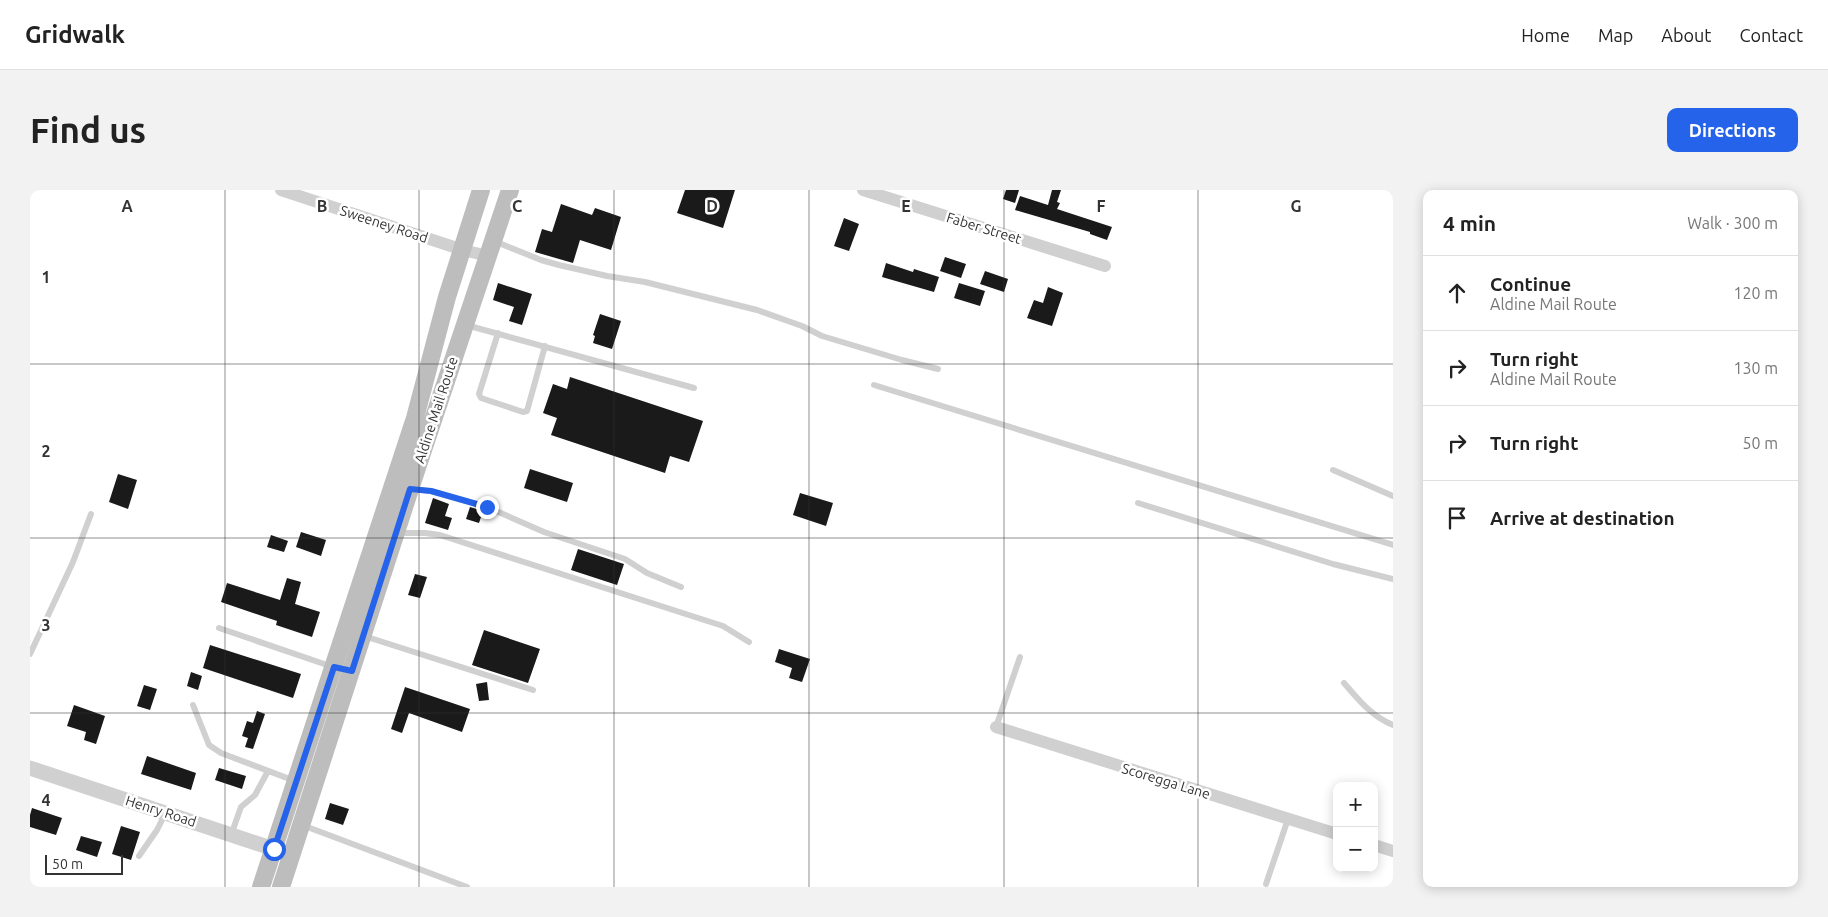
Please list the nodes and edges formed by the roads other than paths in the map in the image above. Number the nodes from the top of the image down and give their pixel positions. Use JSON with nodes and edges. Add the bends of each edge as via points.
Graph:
{"nodes":[{"id":1,"x":281,"y":190,"type":"edge"},
{"id":2,"x":481,"y":190,"type":"edge"},
{"id":3,"x":510,"y":190,"type":"edge"},
{"id":4,"x":863,"y":190,"type":"edge"},
{"id":5,"x":490,"y":248,"type":"junction"},
{"id":6,"x":463,"y":250,"type":"junction"},
{"id":7,"x":1105,"y":266,"type":"dead end"},
{"id":8,"x":441,"y":319,"type":"junction"},
{"id":9,"x":464,"y":324,"type":"junction"},
{"id":10,"x":498,"y":333,"type":"junction"},
{"id":11,"x":545,"y":346,"type":"junction"},
{"id":12,"x":938,"y":369,"type":"dead end"},
{"id":13,"x":874,"y":385,"type":"dead end"},
{"id":14,"x":694,"y":388,"type":"dead end"},
{"id":15,"x":1333,"y":470,"type":"dead end"},
{"id":16,"x":392,"y":485,"type":"junction"},
{"id":17,"x":410,"y":489,"type":"junction"},
{"id":18,"x":1393,"y":496,"type":"edge"},
{"id":19,"x":1138,"y":503,"type":"dead end"},
{"id":20,"x":91,"y":514,"type":"dead end"},
{"id":21,"x":396,"y":533,"type":"junction"},
{"id":22,"x":1393,"y":545,"type":"edge"},
{"id":23,"x":1393,"y":579,"type":"edge"},
{"id":24,"x":681,"y":587,"type":"dead end"},
{"id":25,"x":219,"y":628,"type":"dead end"},
{"id":26,"x":362,"y":635,"type":"junction"},
{"id":27,"x":749,"y":642,"type":"dead end"},
{"id":28,"x":30,"y":654,"type":"edge"},
{"id":29,"x":1020,"y":657,"type":"dead end"},
{"id":30,"x":334,"y":667,"type":"junction"},
{"id":31,"x":352,"y":671,"type":"junction"},
{"id":32,"x":1344,"y":683,"type":"dead end"},
{"id":33,"x":533,"y":690,"type":"dead end"},
{"id":34,"x":194,"y":705,"type":"dead end"},
{"id":35,"x":1393,"y":725,"type":"edge"},
{"id":36,"x":996,"y":727,"type":"joint"},
{"id":37,"x":30,"y":768,"type":"edge"},
{"id":38,"x":268,"y":771,"type":"junction"},
{"id":39,"x":296,"y":781,"type":"junction"},
{"id":40,"x":166,"y":813,"type":"junction"},
{"id":41,"x":1288,"y":819,"type":"junction"},
{"id":42,"x":302,"y":825,"type":"junction"},
{"id":43,"x":1333,"y":833,"type":"edge"},
{"id":44,"x":231,"y":835,"type":"junction"},
{"id":45,"x":1378,"y":846,"type":"edge"},
{"id":46,"x":274,"y":849,"type":"junction"},
{"id":47,"x":1393,"y":851,"type":"edge"},
{"id":48,"x":292,"y":854,"type":"junction"},
{"id":49,"x":139,"y":856,"type":"dead end"},
{"id":50,"x":1266,"y":884,"type":"dead end"},
{"id":51,"x":261,"y":887,"type":"edge"},
{"id":52,"x":281,"y":887,"type":"edge"},
{"id":53,"x":467,"y":887,"type":"edge"}],
"edges":[{"from":1,"to":6,"type":"street","name":"Sweeney Road"},
{"from":2,"to":6,"type":"main road","name":"Aldine Mail Route"},
{"from":3,"to":5,"type":"main road","name":"Aldine Mail Route"},
{"from":4,"to":7,"type":"street","name":"Faber Street"},
{"from":5,"to":6,"type":"street","name":"Sweeney Road"},
{"from":5,"to":9,"type":"main road","name":"Aldine Mail Route"},
{"from":5,"to":12,"type":"lane","via":[[757,310],[828,338]]},
{"from":6,"to":8,"type":"main road","name":"Aldine Mail Route"},
{"from":8,"to":9,"type":"main road"},
{"from":8,"to":16,"type":"main road","name":"Aldine Mail Route","via":[[415,418]]},
{"from":9,"to":10,"type":"lane"},
{"from":9,"to":17,"type":"main road","name":"Aldine Mail Route"},
{"from":10,"to":11,"type":"lane"},
{"from":10,"to":11,"type":"lane","via":[[479,394],[481,398],[524,412]]},
{"from":11,"to":14,"type":"lane"},
{"from":13,"to":22,"type":"lane"},
{"from":15,"to":18,"type":"lane"},
{"from":16,"to":17,"type":"main road"},
{"from":16,"to":30,"type":"main road","name":"Aldine Mail Route"},
{"from":17,"to":21,"type":"main road","name":"Aldine Mail Route"},
{"from":17,"to":24,"type":"lane","via":[[431,491],[487,507],[544,532],[625,559],[646,573]]},
{"from":19,"to":23,"type":"lane","via":[[1333,564]]},
{"from":20,"to":28,"type":"lane","via":[[73,562]]},
{"from":21,"to":26,"type":"main road","name":"Aldine Mail Route"},
{"from":21,"to":27,"type":"lane","via":[[440,535],[723,626]]},
{"from":25,"to":30,"type":"lane"},
{"from":26,"to":31,"type":"main road","name":"Aldine Mail Route"},
{"from":26,"to":33,"type":"lane"},
{"from":29,"to":36,"type":"lane"},
{"from":30,"to":31,"type":"main road"},
{"from":30,"to":39,"type":"main road","name":"Aldine Mail Route"},
{"from":31,"to":42,"type":"main road","name":"Aldine Mail Route"},
{"from":32,"to":35,"type":"lane","via":[[1370,713]]},
{"from":34,"to":38,"type":"lane","via":[[209,745]]},
{"from":36,"to":41,"type":"street","name":"Scoregga Lane"},
{"from":37,"to":40,"type":"street","name":"Henry Road"},
{"from":38,"to":39,"type":"lane"},
{"from":38,"to":44,"type":"lane","via":[[255,795],[241,807]]},
{"from":39,"to":46,"type":"main road","name":"Aldine Mail Route"},
{"from":40,"to":44,"type":"street","name":"Henry Road"},
{"from":40,"to":49,"type":"lane"},
{"from":41,"to":43,"type":"street","name":"Scoregga Lane"},
{"from":41,"to":50,"type":"lane"},
{"from":42,"to":48,"type":"main road","name":"Aldine Mail Route"},
{"from":42,"to":53,"type":"lane"},
{"from":44,"to":46,"type":"street","name":"Henry Road"},
{"from":45,"to":47,"type":"street"},
{"from":46,"to":48,"type":"street","name":"Henry Road"},
{"from":46,"to":51,"type":"main road","name":"Aldine Mail Route"},
{"from":48,"to":52,"type":"main road","name":"Aldine Mail Route"}]}
